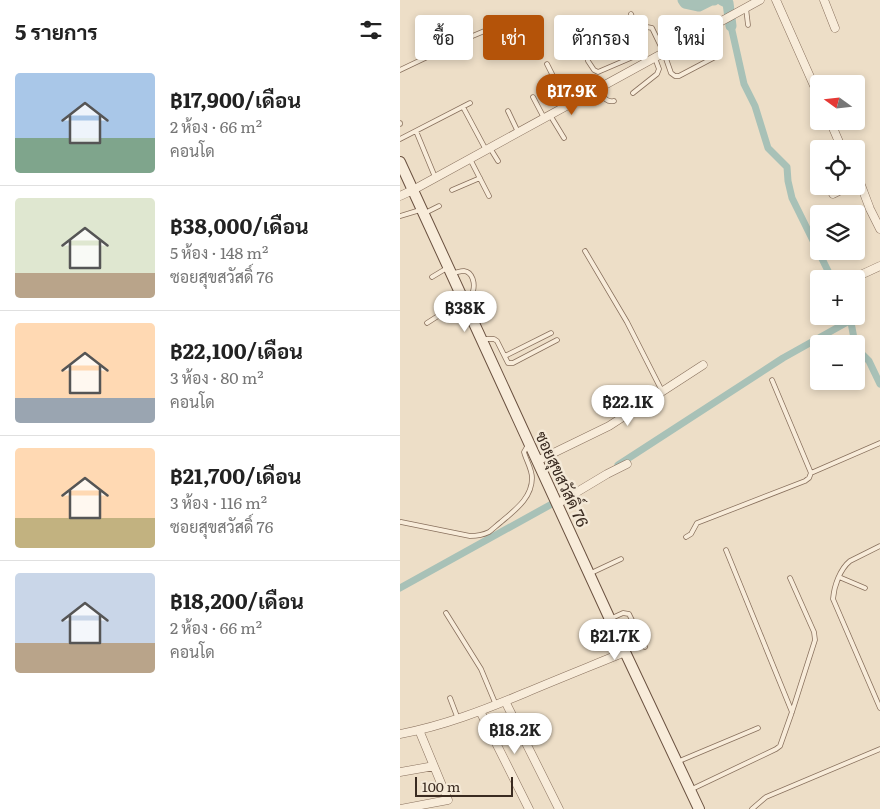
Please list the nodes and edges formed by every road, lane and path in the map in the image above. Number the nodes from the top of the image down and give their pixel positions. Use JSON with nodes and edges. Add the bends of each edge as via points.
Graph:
{"nodes":[{"id":1,"x":760,"y":0,"type":"edge"},
{"id":2,"x":776,"y":0,"type":"edge"},
{"id":3,"x":824,"y":0,"type":"edge"},
{"id":4,"x":746,"y":8,"type":"junction"},
{"id":5,"x":723,"y":20,"type":"edge"},
{"id":6,"x":748,"y":25,"type":"dead end"},
{"id":7,"x":648,"y":27,"type":"edge"},
{"id":8,"x":835,"y":28,"type":"dead end"},
{"id":9,"x":483,"y":32,"type":"edge"},
{"id":10,"x":658,"y":40,"type":"edge"},
{"id":11,"x":658,"y":56,"type":"edge"},
{"id":12,"x":655,"y":58,"type":"junction"},
{"id":13,"x":626,"y":60,"type":"edge"},
{"id":14,"x":666,"y":60,"type":"edge"},
{"id":15,"x":710,"y":60,"type":"edge"},
{"id":16,"x":588,"y":61,"type":"dead end"},
{"id":17,"x":547,"y":64,"type":"dead end"},
{"id":18,"x":400,"y":70,"type":"edge"},
{"id":19,"x":810,"y":77,"type":"edge"},
{"id":20,"x":599,"y":88,"type":"junction"},
{"id":21,"x":633,"y":93,"type":"dead end"},
{"id":22,"x":533,"y":97,"type":"dead end"},
{"id":23,"x":614,"y":101,"type":"dead end"},
{"id":24,"x":470,"y":103,"type":"dead end"},
{"id":25,"x":463,"y":106,"type":"junction"},
{"id":26,"x":568,"y":106,"type":"junction"},
{"id":27,"x":508,"y":111,"type":"dead end"},
{"id":28,"x":547,"y":117,"type":"junction"},
{"id":29,"x":416,"y":131,"type":"junction"},
{"id":30,"x":519,"y":132,"type":"junction"},
{"id":31,"x":839,"y":132,"type":"dead end"},
{"id":32,"x":564,"y":138,"type":"dead end"},
{"id":33,"x":400,"y":139,"type":"edge"},
{"id":34,"x":841,"y":140,"type":"edge"},
{"id":35,"x":488,"y":149,"type":"junction"},
{"id":36,"x":470,"y":159,"type":"junction"},
{"id":37,"x":400,"y":162,"type":"edge"},
{"id":38,"x":498,"y":162,"type":"dead end"},
{"id":39,"x":436,"y":178,"type":"junction"},
{"id":40,"x":480,"y":178,"type":"junction"},
{"id":41,"x":407,"y":185,"type":"edge"},
{"id":42,"x":452,"y":190,"type":"dead end"},
{"id":43,"x":864,"y":195,"type":"edge"},
{"id":44,"x":400,"y":196,"type":"edge"},
{"id":45,"x":489,"y":196,"type":"dead end"},
{"id":46,"x":439,"y":206,"type":"dead end"},
{"id":47,"x":423,"y":211,"type":"junction"},
{"id":48,"x":400,"y":216,"type":"edge"},
{"id":49,"x":880,"y":229,"type":"edge"},
{"id":50,"x":585,"y":251,"type":"dead end"},
{"id":51,"x":880,"y":266,"type":"edge"},
{"id":52,"x":450,"y":270,"type":"junction"},
{"id":53,"x":865,"y":273,"type":"edge"},
{"id":54,"x":432,"y":277,"type":"dead end"},
{"id":55,"x":464,"y":302,"type":"junction"},
{"id":56,"x":427,"y":322,"type":"dead end"},
{"id":57,"x":551,"y":333,"type":"dead end"},
{"id":58,"x":482,"y":339,"type":"junction"},
{"id":59,"x":557,"y":340,"type":"dead end"},
{"id":60,"x":505,"y":356,"type":"junction"},
{"id":61,"x":703,"y":365,"type":"dead end"},
{"id":62,"x":772,"y":380,"type":"dead end"},
{"id":63,"x":662,"y":391,"type":"junction"},
{"id":64,"x":529,"y":443,"type":"junction"},
{"id":65,"x":880,"y":443,"type":"edge"},
{"id":66,"x":537,"y":461,"type":"junction"},
{"id":67,"x":627,"y":464,"type":"dead end"},
{"id":68,"x":811,"y":473,"type":"junction"},
{"id":69,"x":556,"y":501,"type":"junction"},
{"id":70,"x":400,"y":522,"type":"edge"},
{"id":71,"x":686,"y":537,"type":"dead end"},
{"id":72,"x":880,"y":546,"type":"edge"},
{"id":73,"x":726,"y":550,"type":"dead end"},
{"id":74,"x":621,"y":559,"type":"dead end"},
{"id":75,"x":589,"y":574,"type":"junction"},
{"id":76,"x":839,"y":577,"type":"junction"},
{"id":77,"x":790,"y":578,"type":"dead end"},
{"id":78,"x":865,"y":588,"type":"dead end"},
{"id":79,"x":446,"y":613,"type":"dead end"},
{"id":80,"x":610,"y":618,"type":"junction"},
{"id":81,"x":645,"y":647,"type":"dead end"},
{"id":82,"x":625,"y":652,"type":"junction"},
{"id":83,"x":450,"y":698,"type":"dead end"},
{"id":84,"x":505,"y":701,"type":"junction"},
{"id":85,"x":496,"y":705,"type":"junction"},
{"id":86,"x":880,"y":708,"type":"edge"},
{"id":87,"x":480,"y":711,"type":"junction"},
{"id":88,"x":792,"y":712,"type":"junction"},
{"id":89,"x":458,"y":718,"type":"junction"},
{"id":90,"x":758,"y":728,"type":"dead end"},
{"id":91,"x":419,"y":730,"type":"junction"},
{"id":92,"x":400,"y":734,"type":"edge"},
{"id":93,"x":880,"y":749,"type":"edge"},
{"id":94,"x":677,"y":762,"type":"junction"},
{"id":95,"x":434,"y":766,"type":"junction"},
{"id":96,"x":400,"y":772,"type":"edge"},
{"id":97,"x":690,"y":790,"type":"junction"},
{"id":98,"x":448,"y":800,"type":"junction"},
{"id":99,"x":400,"y":809,"type":"edge"},
{"id":100,"x":453,"y":809,"type":"edge"},
{"id":101,"x":529,"y":809,"type":"edge"},
{"id":102,"x":559,"y":809,"type":"edge"},
{"id":103,"x":699,"y":809,"type":"edge"},
{"id":104,"x":752,"y":809,"type":"edge"}],
"edges":[{"from":1,"to":4,"type":"street"},
{"from":2,"to":19,"type":"street"},
{"from":3,"to":8,"type":"street"},
{"from":4,"to":5,"type":"street"},
{"from":4,"to":6,"type":"lane"},
{"from":7,"to":10,"type":"lane","via":[[652,28]]},
{"from":9,"to":18,"type":"lane"},
{"from":11,"to":12,"type":"street"},
{"from":12,"to":20,"type":"street"},
{"from":12,"to":21,"type":"lane","via":[[659,69],[657,74]]},
{"from":13,"to":16,"type":"lane","via":[[598,72]]},
{"from":14,"to":15,"type":"lane","via":[[671,73],[679,76]]},
{"from":17,"to":26,"type":"lane"},
{"from":20,"to":23,"type":"lane","via":[[607,100]]},
{"from":20,"to":26,"type":"street"},
{"from":22,"to":28,"type":"lane"},
{"from":24,"to":25,"type":"lane"},
{"from":25,"to":29,"type":"lane"},
{"from":25,"to":35,"type":"lane"},
{"from":26,"to":28,"type":"street"},
{"from":27,"to":30,"type":"lane"},
{"from":28,"to":30,"type":"street"},
{"from":28,"to":32,"type":"lane"},
{"from":29,"to":33,"type":"lane"},
{"from":29,"to":39,"type":"lane"},
{"from":30,"to":35,"type":"street"},
{"from":31,"to":34,"type":"street"},
{"from":35,"to":36,"type":"street"},
{"from":35,"to":38,"type":"lane"},
{"from":36,"to":39,"type":"street"},
{"from":36,"to":40,"type":"lane"},
{"from":37,"to":41,"type":"street","name":"ซอยสุขสวัสดิ์ 76"},
{"from":39,"to":41,"type":"street"},
{"from":40,"to":42,"type":"lane"},
{"from":40,"to":45,"type":"lane"},
{"from":41,"to":44,"type":"street"},
{"from":41,"to":47,"type":"street","name":"ซอยสุขสวัสดิ์ 76"},
{"from":43,"to":49,"type":"street"},
{"from":46,"to":47,"type":"lane"},
{"from":47,"to":48,"type":"lane"},
{"from":47,"to":52,"type":"street","name":"ซอยสุขสวัสดิ์ 76"},
{"from":50,"to":63,"type":"lane","via":[[627,322]]},
{"from":51,"to":53,"type":"street"},
{"from":52,"to":54,"type":"lane"},
{"from":52,"to":55,"type":"street","name":"ซอยสุขสวัสดิ์ 76"},
{"from":52,"to":55,"type":"lane","via":[[468,272],[473,279],[472,294]]},
{"from":55,"to":56,"type":"lane"},
{"from":55,"to":58,"type":"street","name":"ซอยสุขสวัสดิ์ 76"},
{"from":57,"to":60,"type":"lane"},
{"from":58,"to":60,"type":"lane","via":[[494,338]]},
{"from":58,"to":64,"type":"street","name":"ซอยสุขสวัสดิ์ 76"},
{"from":59,"to":60,"type":"lane","via":[[513,363],[508,363]]},
{"from":61,"to":63,"type":"street"},
{"from":62,"to":68,"type":"lane"},
{"from":63,"to":66,"type":"street","via":[[608,426]]},
{"from":64,"to":66,"type":"street","name":"ซอยสุขสวัสดิ์ 76"},
{"from":64,"to":70,"type":"lane","via":[[524,452],[532,476],[529,491],[524,501],[488,532],[470,536]]},
{"from":65,"to":68,"type":"lane"},
{"from":66,"to":69,"type":"street","name":"ซอยสุขสวัสดิ์ 76"},
{"from":67,"to":69,"type":"street"},
{"from":68,"to":71,"type":"lane","via":[[805,481],[697,523]]},
{"from":69,"to":75,"type":"street","name":"ซอยสุขสวัสดิ์ 76"},
{"from":72,"to":76,"type":"lane","via":[[850,561]]},
{"from":73,"to":88,"type":"lane"},
{"from":74,"to":75,"type":"lane"},
{"from":75,"to":80,"type":"street","name":"ซอยสุขสวัสดิ์ 76"},
{"from":76,"to":78,"type":"lane"},
{"from":76,"to":86,"type":"lane","via":[[833,599]]},
{"from":77,"to":88,"type":"lane","via":[[815,640]]},
{"from":79,"to":85,"type":"lane","via":[[482,670]]},
{"from":80,"to":81,"type":"lane","via":[[629,614]]},
{"from":80,"to":82,"type":"street","name":"ซอยสุขสวัสดิ์ 76"},
{"from":82,"to":84,"type":"street"},
{"from":82,"to":94,"type":"street","name":"ซอยสุขสวัสดิ์ 76"},
{"from":83,"to":89,"type":"lane"},
{"from":84,"to":85,"type":"street"},
{"from":84,"to":102,"type":"street"},
{"from":85,"to":87,"type":"street"},
{"from":87,"to":89,"type":"street"},
{"from":87,"to":101,"type":"street"},
{"from":88,"to":97,"type":"lane","via":[[780,746]]},
{"from":89,"to":91,"type":"street"},
{"from":90,"to":94,"type":"lane"},
{"from":91,"to":92,"type":"street"},
{"from":91,"to":95,"type":"street"},
{"from":93,"to":104,"type":"lane","via":[[766,797]]},
{"from":94,"to":97,"type":"street","name":"ซอยสุขสวัสดิ์ 76"},
{"from":95,"to":96,"type":"street"},
{"from":95,"to":98,"type":"street"},
{"from":97,"to":103,"type":"street","name":"ซอยสุขสวัสดิ์ 76"},
{"from":98,"to":99,"type":"street"},
{"from":98,"to":100,"type":"street"}]}
